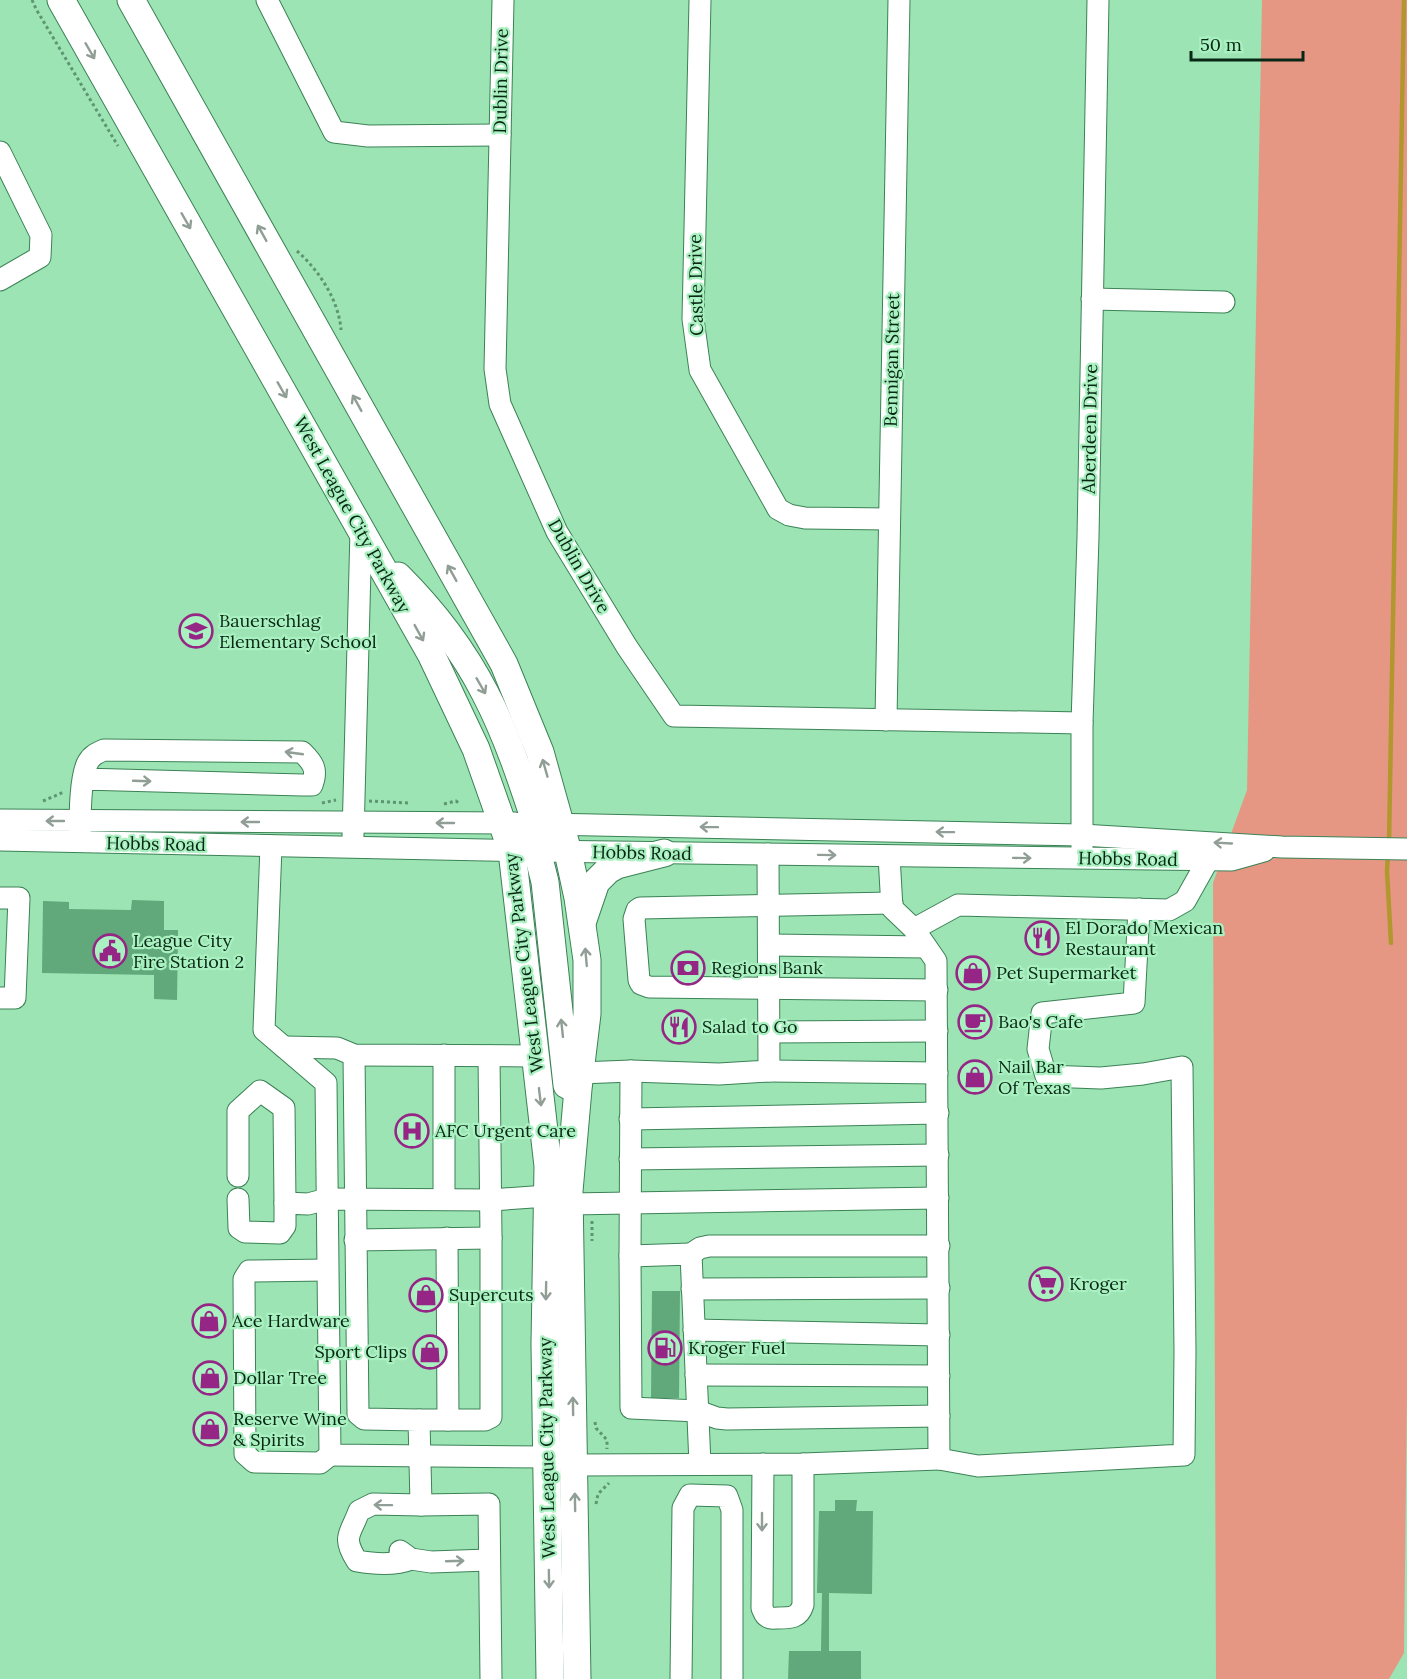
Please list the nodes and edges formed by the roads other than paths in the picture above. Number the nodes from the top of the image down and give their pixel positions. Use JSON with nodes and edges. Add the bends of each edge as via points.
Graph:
{"nodes":[{"id":1,"x":61,"y":0,"type":"edge"},
{"id":2,"x":131,"y":0,"type":"edge"},
{"id":3,"x":267,"y":0,"type":"edge"},
{"id":4,"x":503,"y":0,"type":"edge"},
{"id":5,"x":700,"y":0,"type":"edge"},
{"id":6,"x":899,"y":0,"type":"edge"},
{"id":7,"x":1098,"y":0,"type":"edge"},
{"id":8,"x":500,"y":135,"type":"junction"},
{"id":9,"x":0,"y":152,"type":"edge"},
{"id":10,"x":0,"y":279,"type":"edge"},
{"id":11,"x":1092,"y":299,"type":"junction"},
{"id":12,"x":1224,"y":302,"type":"dead end"},
{"id":13,"x":889,"y":519,"type":"junction"},
{"id":14,"x":364,"y":536,"type":"junction"},
{"id":15,"x":886,"y":720,"type":"junction"},
{"id":16,"x":1082,"y":723,"type":"junction"},
{"id":17,"x":83,"y":785,"type":"junction"},
{"id":18,"x":0,"y":820,"type":"edge"},
{"id":19,"x":80,"y":821,"type":"junction"},
{"id":20,"x":353,"y":822,"type":"junction"},
{"id":21,"x":532,"y":824,"type":"junction"},
{"id":22,"x":1082,"y":835,"type":"junction"},
{"id":23,"x":0,"y":840,"type":"edge"},
{"id":24,"x":80,"y":842,"type":"junction"},
{"id":25,"x":271,"y":846,"type":"junction"},
{"id":26,"x":1282,"y":846,"type":"junction"},
{"id":27,"x":352,"y":848,"type":"junction"},
{"id":28,"x":1407,"y":849,"type":"edge"},
{"id":29,"x":540,"y":851,"type":"junction"},
{"id":30,"x":664,"y":853,"type":"junction"},
{"id":31,"x":768,"y":854,"type":"junction"},
{"id":32,"x":889,"y":856,"type":"junction"},
{"id":33,"x":1082,"y":858,"type":"junction"},
{"id":34,"x":1208,"y":860,"type":"junction"},
{"id":35,"x":0,"y":898,"type":"edge"},
{"id":36,"x":892,"y":903,"type":"junction"},
{"id":37,"x":769,"y":904,"type":"junction"},
{"id":38,"x":1139,"y":909,"type":"junction"},
{"id":39,"x":582,"y":924,"type":"junction"},
{"id":40,"x":914,"y":929,"type":"junction"},
{"id":41,"x":769,"y":945,"type":"junction"},
{"id":42,"x":926,"y":947,"type":"junction"},
{"id":43,"x":769,"y":989,"type":"junction"},
{"id":44,"x":937,"y":990,"type":"junction"},
{"id":45,"x":0,"y":998,"type":"edge"},
{"id":46,"x":937,"y":1031,"type":"junction"},
{"id":47,"x":769,"y":1032,"type":"junction"},
{"id":48,"x":284,"y":1047,"type":"junction"},
{"id":49,"x":354,"y":1055,"type":"junction"},
{"id":50,"x":444,"y":1055,"type":"junction"},
{"id":51,"x":489,"y":1056,"type":"junction"},
{"id":52,"x":535,"y":1056,"type":"junction"},
{"id":53,"x":631,"y":1071,"type":"junction"},
{"id":54,"x":769,"y":1071,"type":"junction"},
{"id":55,"x":580,"y":1073,"type":"junction"},
{"id":56,"x":937,"y":1073,"type":"junction"},
{"id":57,"x":938,"y":1113,"type":"junction"},
{"id":58,"x":630,"y":1119,"type":"junction"},
{"id":59,"x":938,"y":1155,"type":"junction"},
{"id":60,"x":630,"y":1159,"type":"junction"},
{"id":61,"x":238,"y":1176,"type":"dead end"},
{"id":62,"x":562,"y":1197,"type":"junction"},
{"id":63,"x":938,"y":1198,"type":"junction"},
{"id":64,"x":238,"y":1199,"type":"dead end"},
{"id":65,"x":327,"y":1199,"type":"junction"},
{"id":66,"x":355,"y":1199,"type":"junction"},
{"id":67,"x":444,"y":1199,"type":"junction"},
{"id":68,"x":491,"y":1200,"type":"junction"},
{"id":69,"x":630,"y":1202,"type":"junction"},
{"id":70,"x":285,"y":1203,"type":"junction"},
{"id":71,"x":447,"y":1238,"type":"junction"},
{"id":72,"x":491,"y":1238,"type":"junction"},
{"id":73,"x":355,"y":1239,"type":"junction"},
{"id":74,"x":939,"y":1246,"type":"junction"},
{"id":75,"x":691,"y":1254,"type":"junction"},
{"id":76,"x":630,"y":1256,"type":"junction"},
{"id":77,"x":327,"y":1270,"type":"junction"},
{"id":78,"x":939,"y":1288,"type":"junction"},
{"id":79,"x":692,"y":1289,"type":"junction"},
{"id":80,"x":694,"y":1330,"type":"junction"},
{"id":81,"x":939,"y":1335,"type":"junction"},
{"id":82,"x":696,"y":1375,"type":"junction"},
{"id":83,"x":939,"y":1376,"type":"junction"},
{"id":84,"x":698,"y":1411,"type":"junction"},
{"id":85,"x":939,"y":1416,"type":"junction"},
{"id":86,"x":419,"y":1420,"type":"junction"},
{"id":87,"x":448,"y":1420,"type":"junction"},
{"id":88,"x":330,"y":1455,"type":"junction"},
{"id":89,"x":421,"y":1456,"type":"junction"},
{"id":90,"x":547,"y":1457,"type":"junction"},
{"id":91,"x":939,"y":1459,"type":"junction"},
{"id":92,"x":695,"y":1464,"type":"junction"},
{"id":93,"x":763,"y":1464,"type":"junction"},
{"id":94,"x":803,"y":1464,"type":"junction"},
{"id":95,"x":574,"y":1465,"type":"junction"},
{"id":96,"x":690,"y":1495,"type":"junction"},
{"id":97,"x":421,"y":1505,"type":"junction"},
{"id":98,"x":488,"y":1560,"type":"junction"},
{"id":99,"x":491,"y":1679,"type":"edge"},
{"id":100,"x":550,"y":1679,"type":"edge"},
{"id":101,"x":577,"y":1679,"type":"edge"},
{"id":102,"x":681,"y":1679,"type":"edge"},
{"id":103,"x":732,"y":1679,"type":"edge"}],
"edges":[{"from":1,"to":14,"type":"main road","name":"West League City Parkway","one_way":true},
{"from":21,"to":2,"type":"main road","one_way":true,"via":[[540,752],[504,664]]},
{"from":3,"to":8,"type":"street","via":[[334,132],[368,136]]},
{"from":4,"to":8,"type":"street","name":"Dublin Drive"},
{"from":5,"to":13,"type":"street","name":"Castle Drive","via":[[693,319],[700,370],[778,509],[805,518]]},
{"from":6,"to":13,"type":"street","name":"Bennigan Street"},
{"from":7,"to":11,"type":"street","name":"Aberdeen Drive"},
{"from":8,"to":15,"type":"street","name":"Dublin Drive","via":[[495,369],[500,404],[557,532],[627,647],[674,716]]},
{"from":9,"to":10,"type":"street","via":[[41,235],[40,257]]},
{"from":11,"to":12,"type":"street"},
{"from":11,"to":16,"type":"street","name":"Aberdeen Drive"},
{"from":13,"to":15,"type":"street","name":"Bennigan Street"},
{"from":14,"to":20,"type":"street"},
{"from":14,"to":21,"type":"main road","name":"West League City Parkway","one_way":true,"via":[[420,598],[473,671],[503,734]]},
{"from":15,"to":16,"type":"street","name":"Dublin Drive"},
{"from":16,"to":22,"type":"street","name":"Aberdeen Drive"},
{"from":17,"to":17,"type":"street","one_way":true,"via":[[312,785],[315,776],[312,763],[302,752],[104,750],[88,763]]},
{"from":17,"to":19,"type":"street"},
{"from":19,"to":18,"type":"street","name":"Hobbs Road","one_way":true},
{"from":20,"to":19,"type":"street","name":"Hobbs Road","one_way":true},
{"from":19,"to":24,"type":"street"},
{"from":21,"to":20,"type":"street","name":"Hobbs Road","one_way":true},
{"from":20,"to":27,"type":"street"},
{"from":22,"to":21,"type":"street","name":"Hobbs Road","one_way":true},
{"from":21,"to":29,"type":"main road"},
{"from":26,"to":22,"type":"street","name":"Hobbs Road","one_way":true},
{"from":22,"to":33,"type":"street","name":"Aberdeen Drive"},
{"from":23,"to":24,"type":"street","name":"Hobbs Road"},
{"from":24,"to":25,"type":"street","name":"Hobbs Road"},
{"from":25,"to":27,"type":"street","name":"Hobbs Road"},
{"from":25,"to":48,"type":"street","via":[[264,1030]]},
{"from":26,"to":28,"type":"street","name":"Hobbs Road"},
{"from":26,"to":34,"type":"street","name":"Hobbs Road","via":[[1232,860]]},
{"from":27,"to":29,"type":"street","name":"Hobbs Road"},
{"from":29,"to":30,"type":"street","name":"Hobbs Road"},
{"from":29,"to":39,"type":"main road","name":"West League City Parkway"},
{"from":29,"to":52,"type":"main road","name":"West League City Parkway"},
{"from":62,"to":29,"type":"main road","one_way":true,"via":[[567,1084]]},
{"from":30,"to":31,"type":"street","name":"Hobbs Road"},
{"from":30,"to":39,"type":"main road","via":[[617,865],[599,877]]},
{"from":31,"to":32,"type":"street","name":"Hobbs Road","one_way":true},
{"from":31,"to":37,"type":"street"},
{"from":32,"to":33,"type":"street","name":"Hobbs Road","one_way":true},
{"from":32,"to":36,"type":"street"},
{"from":33,"to":34,"type":"street","name":"Hobbs Road"},
{"from":34,"to":38,"type":"street","via":[[1185,902],[1169,910]]},
{"from":35,"to":45,"type":"street","via":[[19,898],[15,998]]},
{"from":36,"to":37,"type":"street"},
{"from":36,"to":40,"type":"street","via":[[892,908]]},
{"from":37,"to":41,"type":"street"},
{"from":37,"to":43,"type":"street","via":[[645,907],[638,910],[634,919],[639,980],[644,986]]},
{"from":38,"to":40,"type":"street","via":[[958,905]]},
{"from":38,"to":91,"type":"street","via":[[1134,1003],[1042,1012],[1038,1049],[1046,1076],[1101,1078],[1182,1067],[1184,1455],[978,1466]]},
{"from":55,"to":39,"type":"main road","name":"West League City Parkway","one_way":true,"via":[[587,1014]]},
{"from":40,"to":42,"type":"street"},
{"from":41,"to":42,"type":"street"},
{"from":41,"to":43,"type":"street"},
{"from":42,"to":44,"type":"street","via":[[936,961]]},
{"from":43,"to":44,"type":"street"},
{"from":43,"to":47,"type":"street"},
{"from":44,"to":46,"type":"street"},
{"from":46,"to":47,"type":"street"},
{"from":46,"to":56,"type":"street"},
{"from":47,"to":54,"type":"street"},
{"from":48,"to":49,"type":"street","via":[[337,1048]]},
{"from":48,"to":65,"type":"street","via":[[326,1083]]},
{"from":49,"to":50,"type":"street"},
{"from":49,"to":66,"type":"street"},
{"from":50,"to":51,"type":"street"},
{"from":50,"to":67,"type":"street"},
{"from":51,"to":52,"type":"street"},
{"from":51,"to":68,"type":"street"},
{"from":52,"to":62,"type":"main road","name":"West League City Parkway","one_way":true,"via":[[548,1166]]},
{"from":53,"to":54,"type":"street"},
{"from":53,"to":55,"type":"street"},
{"from":53,"to":58,"type":"street"},
{"from":54,"to":56,"type":"street"},
{"from":55,"to":62,"type":"main road","name":"West League City Parkway"},
{"from":56,"to":57,"type":"street"},
{"from":57,"to":58,"type":"street"},
{"from":57,"to":59,"type":"street"},
{"from":58,"to":60,"type":"street"},
{"from":59,"to":60,"type":"street"},
{"from":59,"to":63,"type":"street"},
{"from":60,"to":69,"type":"street"},
{"from":61,"to":70,"type":"street","via":[[238,1111],[260,1092],[284,1108]]},
{"from":62,"to":68,"type":"street"},
{"from":62,"to":69,"type":"street"},
{"from":62,"to":90,"type":"main road","name":"West League City Parkway","one_way":true,"via":[[545,1344]]},
{"from":95,"to":62,"type":"main road","name":"West League City Parkway","one_way":true},
{"from":63,"to":69,"type":"street"},
{"from":63,"to":74,"type":"street"},
{"from":64,"to":70,"type":"street","via":[[239,1228],[245,1232],[280,1233],[285,1226]]},
{"from":65,"to":66,"type":"street"},
{"from":65,"to":70,"type":"street","via":[[308,1204]]},
{"from":65,"to":77,"type":"street"},
{"from":66,"to":67,"type":"street"},
{"from":66,"to":73,"type":"street"},
{"from":67,"to":68,"type":"street"},
{"from":68,"to":72,"type":"street"},
{"from":69,"to":76,"type":"street"},
{"from":71,"to":72,"type":"street"},
{"from":71,"to":73,"type":"street"},
{"from":71,"to":87,"type":"street"},
{"from":72,"to":87,"type":"street","via":[[491,1417]]},
{"from":73,"to":86,"type":"street","via":[[358,1414],[364,1419]]},
{"from":74,"to":75,"type":"street","via":[[709,1246]]},
{"from":74,"to":78,"type":"street"},
{"from":75,"to":76,"type":"street"},
{"from":75,"to":79,"type":"street"},
{"from":76,"to":84,"type":"street","via":[[631,1408]]},
{"from":77,"to":88,"type":"street"},
{"from":77,"to":88,"type":"street","via":[[249,1271],[244,1279],[245,1454],[254,1462],[320,1463]]},
{"from":78,"to":79,"type":"street"},
{"from":78,"to":81,"type":"street"},
{"from":79,"to":80,"type":"street"},
{"from":80,"to":81,"type":"street"},
{"from":80,"to":82,"type":"street"},
{"from":81,"to":83,"type":"street"},
{"from":82,"to":83,"type":"street"},
{"from":82,"to":84,"type":"street"},
{"from":83,"to":85,"type":"street"},
{"from":84,"to":85,"type":"street","via":[[727,1419]]},
{"from":84,"to":92,"type":"street"},
{"from":85,"to":91,"type":"street"},
{"from":86,"to":87,"type":"street"},
{"from":86,"to":89,"type":"street"},
{"from":88,"to":89,"type":"street"},
{"from":89,"to":90,"type":"street"},
{"from":89,"to":97,"type":"street"},
{"from":90,"to":95,"type":"main road"},
{"from":90,"to":100,"type":"main road","name":"West League City Parkway","one_way":true},
{"from":91,"to":94,"type":"street"},
{"from":92,"to":93,"type":"street"},
{"from":92,"to":95,"type":"street"},
{"from":92,"to":96,"type":"street"},
{"from":93,"to":94,"type":"street"},
{"from":93,"to":94,"type":"street","one_way":true,"via":[[762,1608],[773,1618],[797,1616],[803,1605]]},
{"from":101,"to":95,"type":"main road","name":"West League City Parkway","one_way":true},
{"from":96,"to":102,"type":"street","via":[[683,1508]]},
{"from":96,"to":103,"type":"street","via":[[727,1496],[732,1510]]},
{"from":97,"to":98,"type":"street","via":[[489,1504]]},
{"from":97,"to":98,"type":"street","one_way":true,"via":[[373,1504],[359,1511],[355,1522],[362,1543],[367,1549],[401,1551],[411,1559],[430,1562]]},
{"from":98,"to":99,"type":"street"}]}
